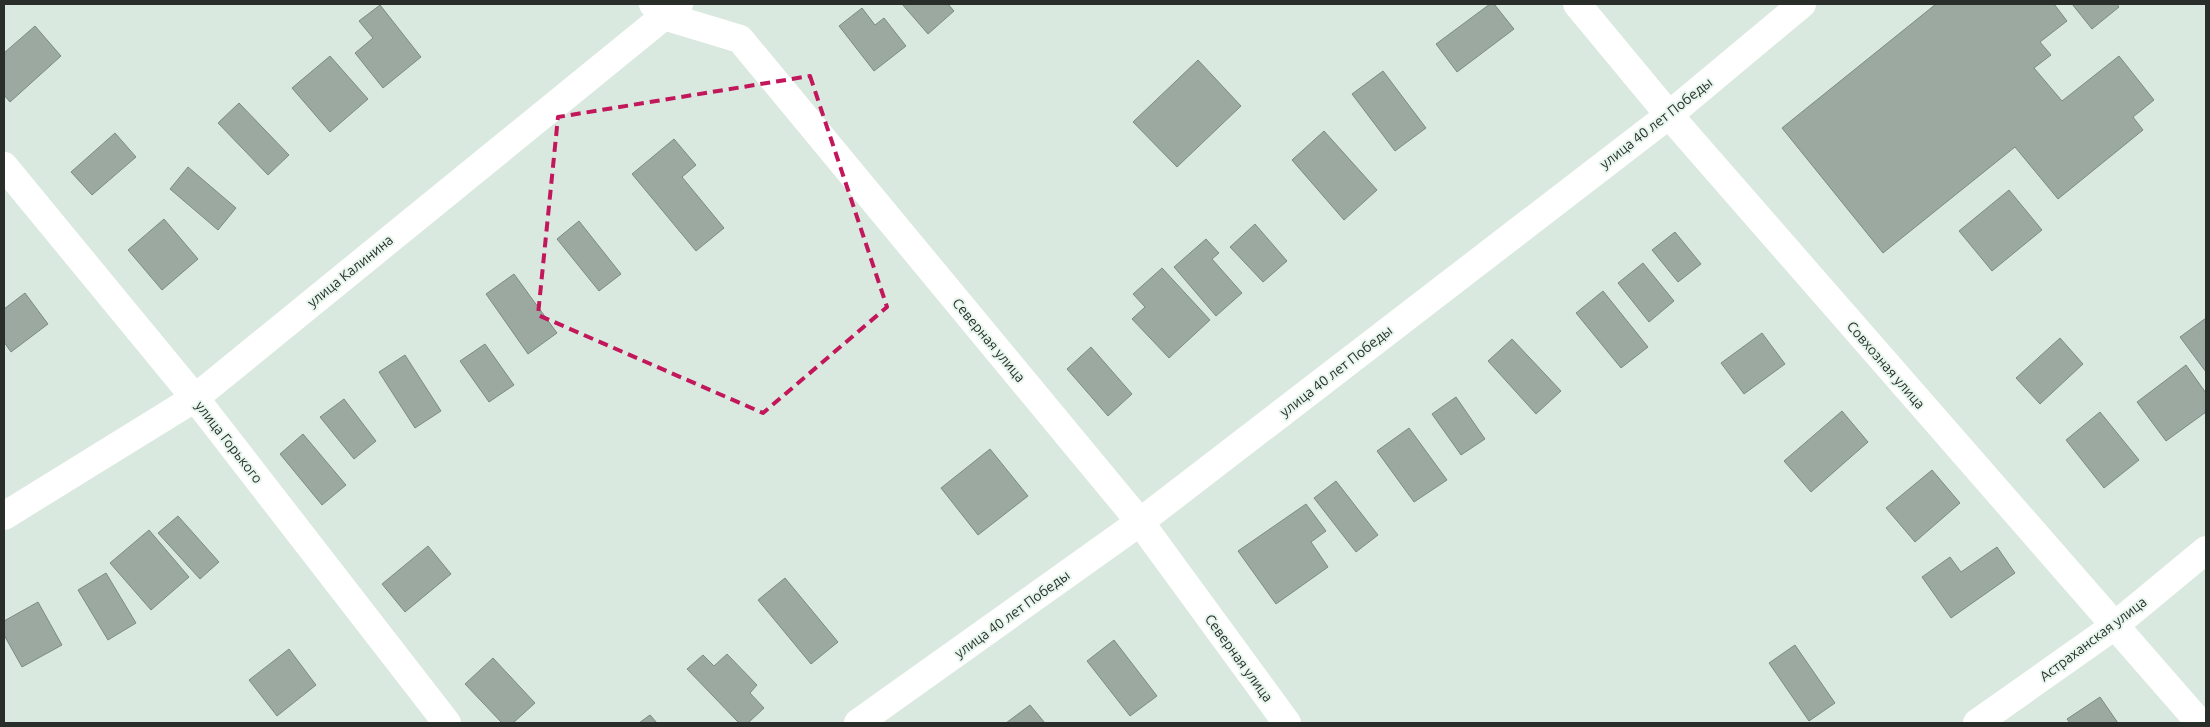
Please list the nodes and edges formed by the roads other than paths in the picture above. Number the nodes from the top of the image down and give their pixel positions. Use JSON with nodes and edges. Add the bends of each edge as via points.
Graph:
{"nodes":[{"id":1,"x":1578,"y":4,"type":"edge"},
{"id":2,"x":1802,"y":4,"type":"edge"},
{"id":3,"x":665,"y":8,"type":"edge"},
{"id":4,"x":1669,"y":115,"type":"junction"},
{"id":5,"x":4,"y":166,"type":"edge"},
{"id":6,"x":195,"y":398,"type":"junction"},
{"id":7,"x":4,"y":516,"type":"edge"},
{"id":8,"x":1140,"y":522,"type":"junction"},
{"id":9,"x":2206,"y":550,"type":"edge"},
{"id":10,"x":2113,"y":627,"type":"junction"},
{"id":11,"x":447,"y":723,"type":"edge"},
{"id":12,"x":858,"y":723,"type":"edge"},
{"id":13,"x":1287,"y":723,"type":"edge"},
{"id":14,"x":1977,"y":723,"type":"edge"},
{"id":15,"x":2200,"y":723,"type":"edge"}],
"edges":[{"from":1,"to":4,"type":"street","name":"Совхозная улица"},
{"from":2,"to":4,"type":"street","name":"улица 40 лет Победы"},
{"from":3,"to":6,"type":"street","name":"улица Калинина"},
{"from":3,"to":8,"type":"street","name":"Северная улица","via":[[740,40]]},
{"from":4,"to":8,"type":"street","name":"улица 40 лет Победы"},
{"from":4,"to":10,"type":"street","name":"Совхозная улица"},
{"from":5,"to":6,"type":"street","name":"улица Горького"},
{"from":6,"to":7,"type":"street","name":"улица Калинина"},
{"from":6,"to":11,"type":"street","name":"улица Горького"},
{"from":8,"to":12,"type":"street","name":"улица 40 лет Победы"},
{"from":8,"to":13,"type":"street","name":"Северная улица"},
{"from":9,"to":10,"type":"street","name":"Астраханская улица"},
{"from":10,"to":14,"type":"street","name":"Астраханская улица"},
{"from":10,"to":15,"type":"street","name":"Совхозная улица"}]}
